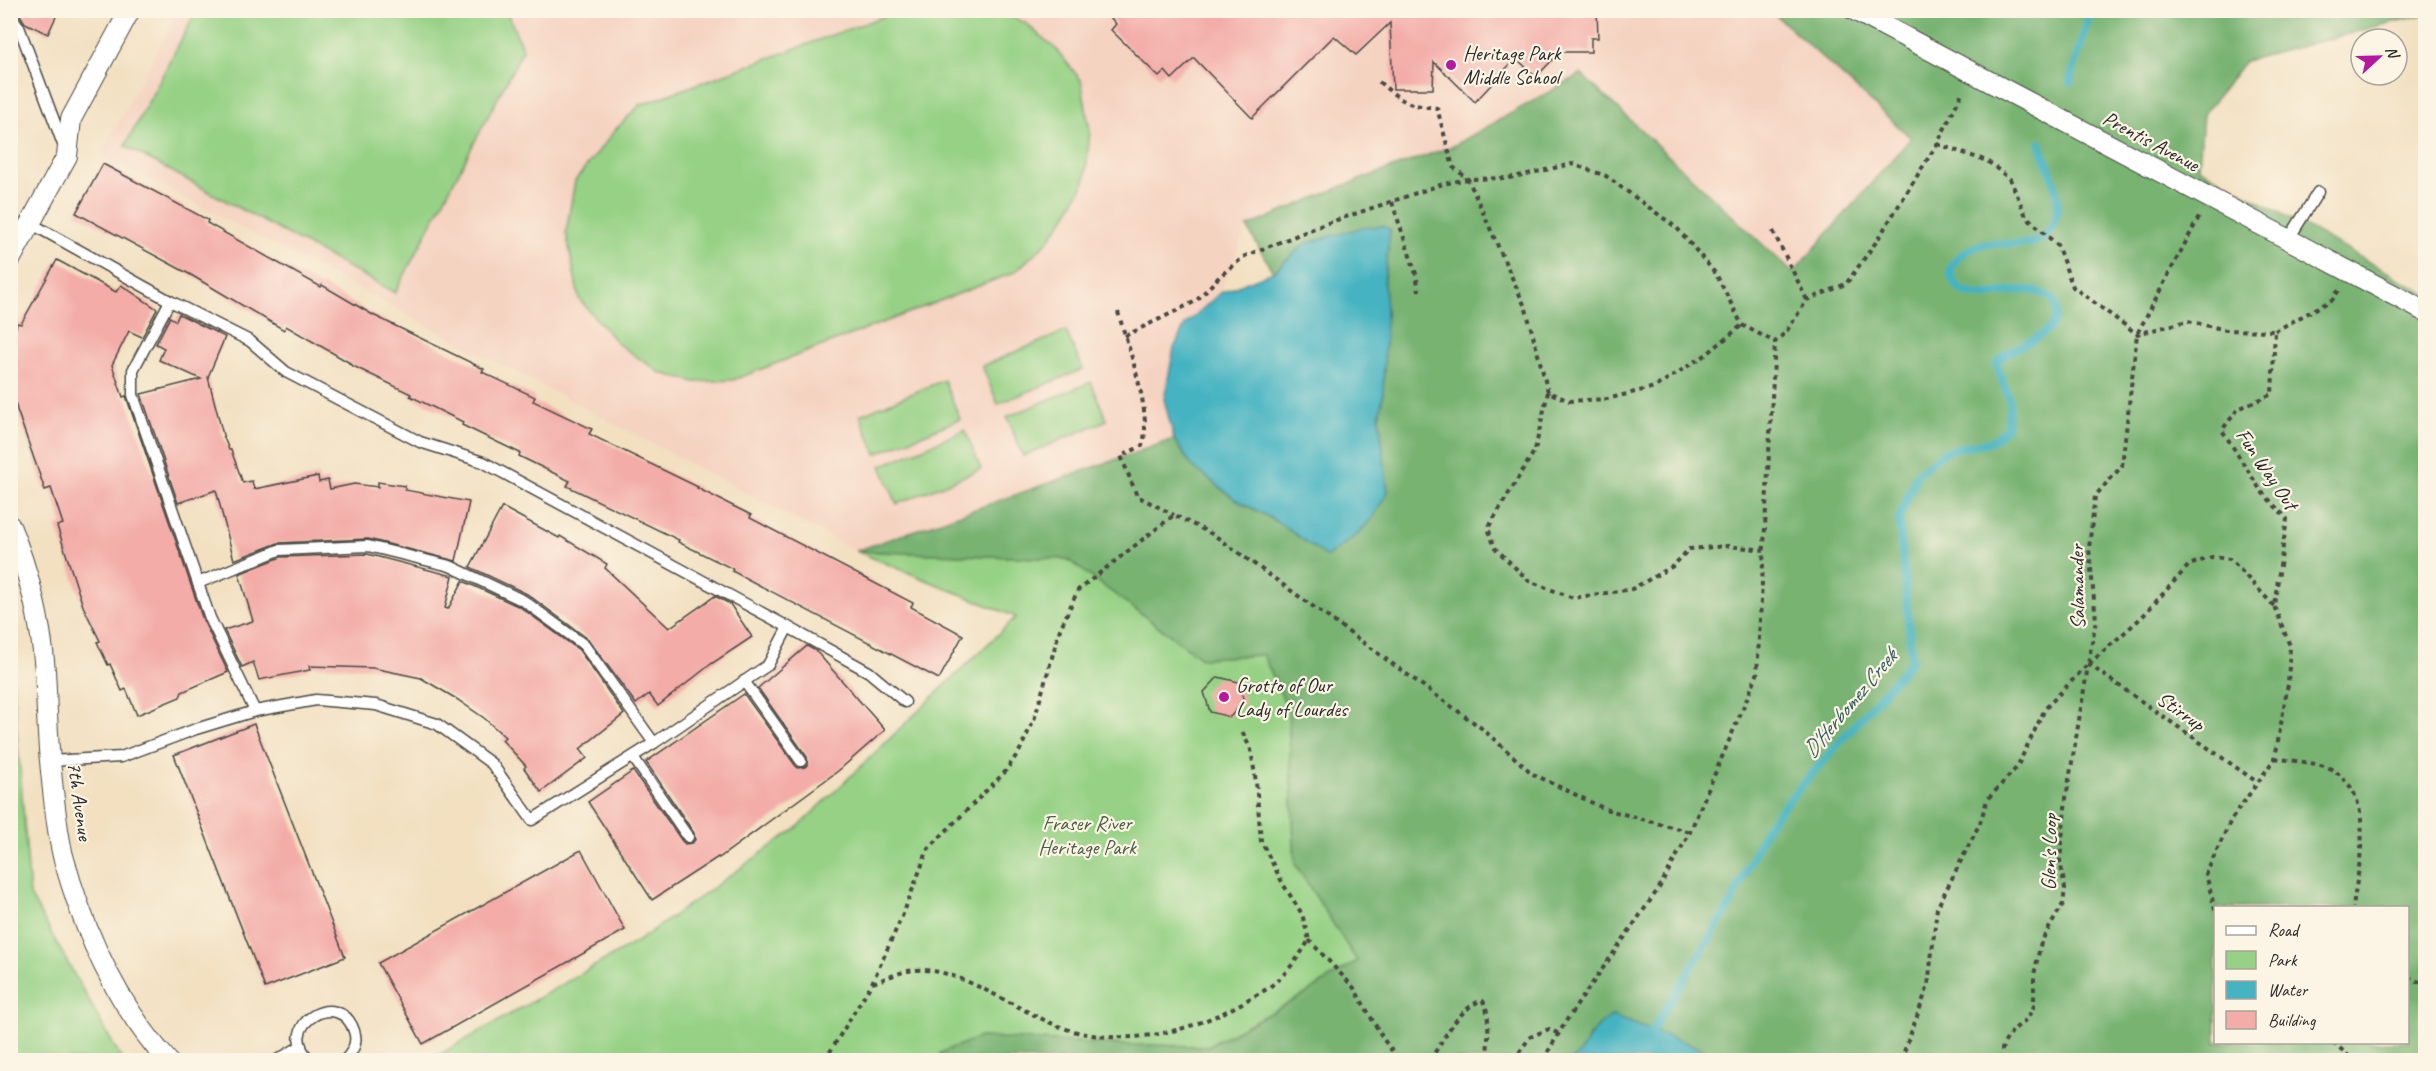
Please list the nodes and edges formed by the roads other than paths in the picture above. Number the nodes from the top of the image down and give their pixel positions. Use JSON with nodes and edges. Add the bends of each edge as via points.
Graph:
{"nodes":[{"id":1,"x":130,"y":10,"type":"edge"},
{"id":2,"x":1854,"y":10,"type":"edge"},
{"id":3,"x":10,"y":14,"type":"edge"},
{"id":4,"x":67,"y":156,"type":"junction"},
{"id":5,"x":2318,"y":192,"type":"dead end"},
{"id":6,"x":30,"y":223,"type":"junction"},
{"id":7,"x":2288,"y":240,"type":"junction"},
{"id":8,"x":10,"y":260,"type":"edge"},
{"id":9,"x":171,"y":301,"type":"junction"},
{"id":10,"x":2426,"y":312,"type":"edge"},
{"id":11,"x":10,"y":526,"type":"edge"},
{"id":12,"x":198,"y":583,"type":"junction"},
{"id":13,"x":788,"y":627,"type":"junction"},
{"id":14,"x":744,"y":681,"type":"junction"},
{"id":15,"x":905,"y":702,"type":"dead end"},
{"id":16,"x":255,"y":711,"type":"junction"},
{"id":17,"x":654,"y":743,"type":"junction"},
{"id":18,"x":633,"y":757,"type":"junction"},
{"id":19,"x":50,"y":761,"type":"junction"},
{"id":20,"x":801,"y":761,"type":"dead end"},
{"id":21,"x":688,"y":837,"type":"dead end"},
{"id":22,"x":301,"y":1046,"type":"junction"},
{"id":23,"x":167,"y":1060,"type":"edge"},
{"id":24,"x":277,"y":1060,"type":"edge"},
{"id":25,"x":310,"y":1060,"type":"edge"},
{"id":26,"x":345,"y":1060,"type":"edge"}],
"edges":[{"from":1,"to":4,"type":"street","via":[[71,119]]},
{"from":2,"to":7,"type":"street","name":"Prentis Avenue"},
{"from":3,"to":4,"type":"lane","via":[[19,27]]},
{"from":4,"to":6,"type":"street"},
{"from":5,"to":7,"type":"lane"},
{"from":6,"to":8,"type":"street"},
{"from":6,"to":9,"type":"lane"},
{"from":7,"to":10,"type":"street","name":"Prentis Avenue"},
{"from":9,"to":12,"type":"lane","via":[[133,370],[133,395]]},
{"from":9,"to":13,"type":"lane","via":[[250,341],[286,372],[420,441],[483,462]]},
{"from":11,"to":19,"type":"street","name":"7th Avenue","via":[[25,562],[37,616],[45,669]]},
{"from":12,"to":16,"type":"lane","via":[[210,618]]},
{"from":12,"to":17,"type":"lane","via":[[279,550],[368,546],[450,566],[524,601],[584,645]]},
{"from":13,"to":14,"type":"lane","via":[[768,665]]},
{"from":13,"to":15,"type":"lane","via":[[869,672]]},
{"from":14,"to":17,"type":"lane"},
{"from":14,"to":20,"type":"lane"},
{"from":16,"to":18,"type":"lane","via":[[316,700],[376,705],[437,724],[492,764],[532,819]]},
{"from":16,"to":19,"type":"lane","via":[[121,757]]},
{"from":17,"to":18,"type":"lane"},
{"from":18,"to":21,"type":"lane"},
{"from":19,"to":23,"type":"street","name":"7th Avenue","via":[[63,854],[80,910],[126,1006]]},
{"from":22,"to":24,"type":"lane"},
{"from":22,"to":25,"type":"lane"},
{"from":22,"to":26,"type":"lane","via":[[306,1020],[322,1011],[340,1014],[348,1019],[356,1035],[352,1053]]}]}
